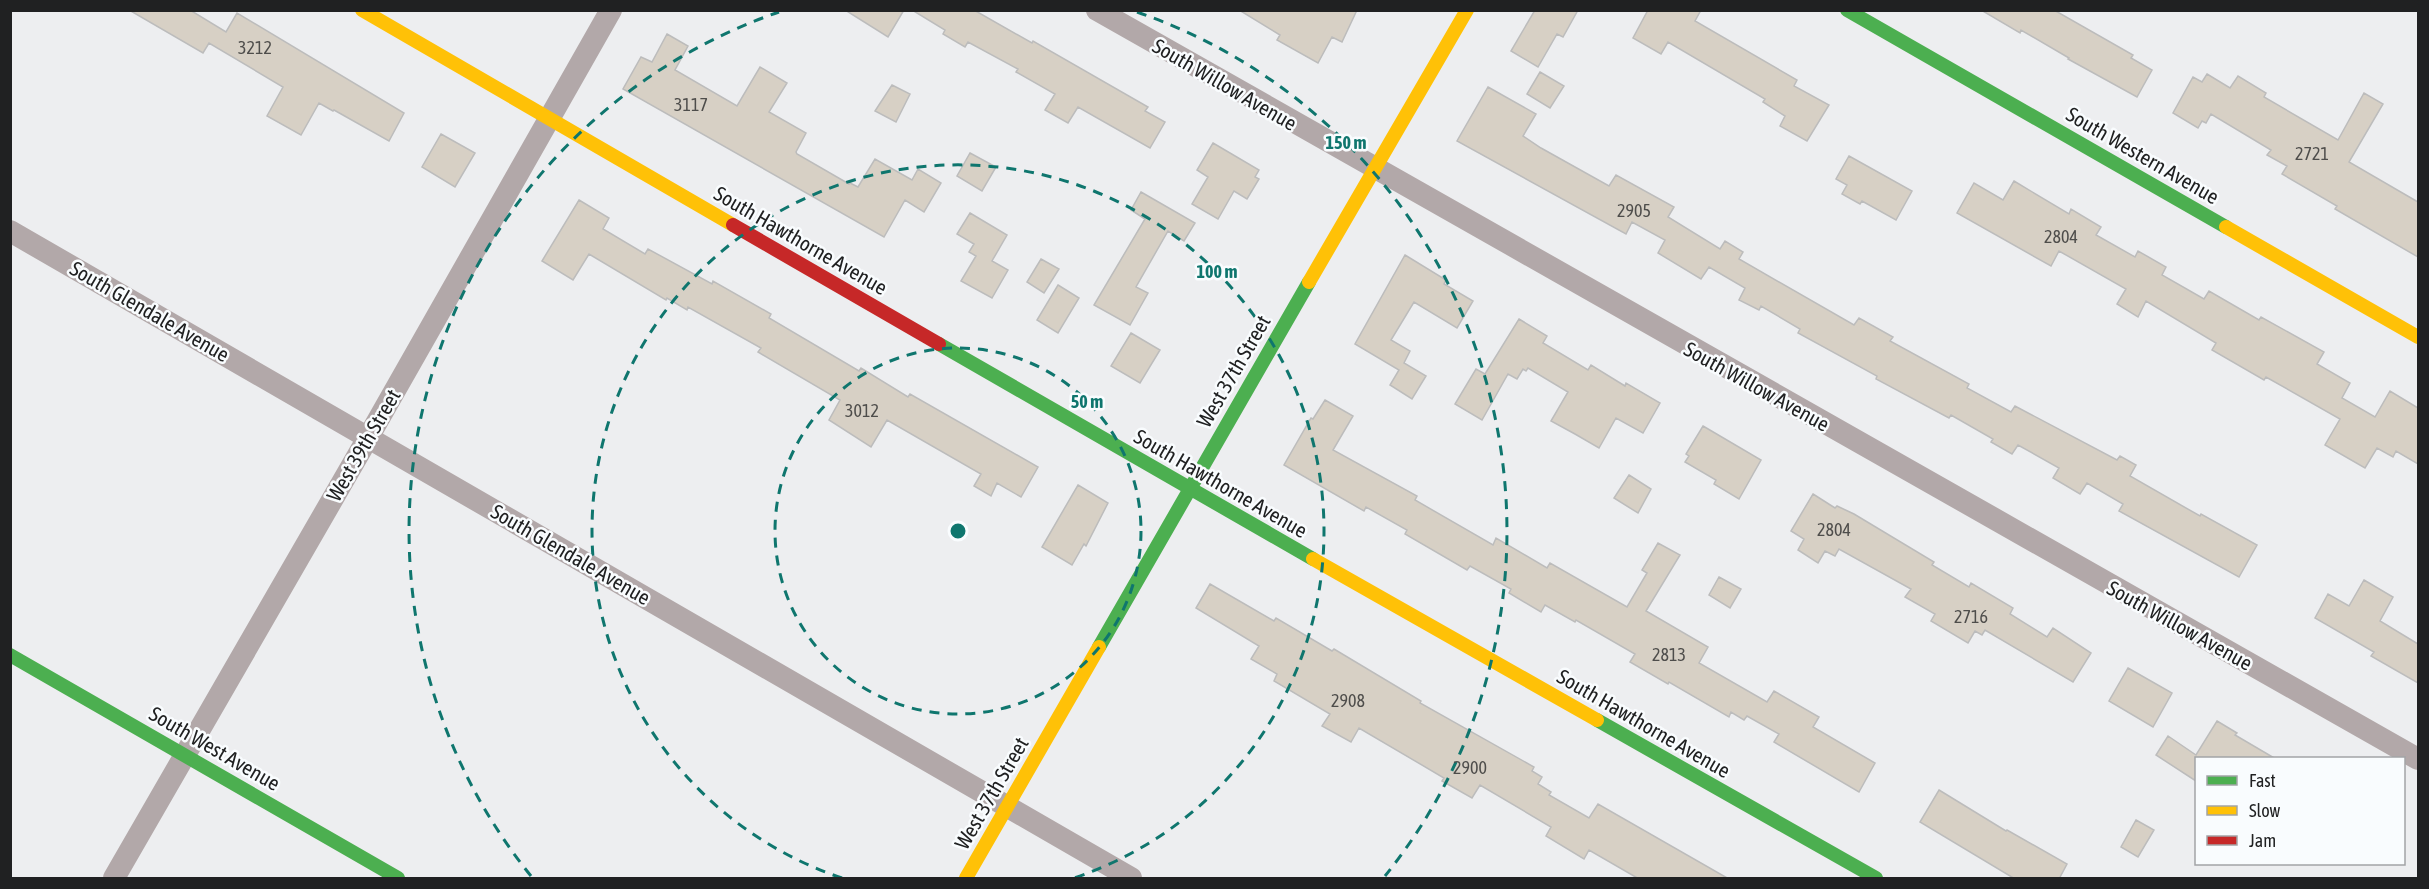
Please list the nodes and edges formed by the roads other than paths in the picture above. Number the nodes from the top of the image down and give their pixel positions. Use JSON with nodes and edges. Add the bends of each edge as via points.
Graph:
{"nodes":[{"id":1,"x":362,"y":10,"type":"edge"},
{"id":2,"x":611,"y":10,"type":"edge"},
{"id":3,"x":1097,"y":10,"type":"edge"},
{"id":4,"x":1467,"y":10,"type":"edge"},
{"id":5,"x":1847,"y":10,"type":"edge"},
{"id":6,"x":550,"y":118,"type":"junction"},
{"id":7,"x":1374,"y":169,"type":"junction"},
{"id":8,"x":10,"y":231,"type":"edge"},
{"id":9,"x":2418,"y":337,"type":"edge"},
{"id":10,"x":369,"y":436,"type":"junction"},
{"id":11,"x":1189,"y":489,"type":"junction"},
{"id":12,"x":10,"y":655,"type":"edge"},
{"id":13,"x":184,"y":754,"type":"junction"},
{"id":14,"x":2418,"y":759,"type":"edge"},
{"id":15,"x":1007,"y":808,"type":"junction"},
{"id":16,"x":114,"y":879,"type":"edge"},
{"id":17,"x":398,"y":879,"type":"edge"},
{"id":18,"x":966,"y":879,"type":"edge"},
{"id":19,"x":1131,"y":879,"type":"edge"},
{"id":20,"x":1876,"y":879,"type":"edge"}],
"edges":[{"from":1,"to":6,"type":"street","name":"South Hawthorne Avenue"},
{"from":2,"to":6,"type":"street","name":"West 39th Street"},
{"from":3,"to":7,"type":"street","name":"South Willow Avenue"},
{"from":4,"to":7,"type":"street","name":"West 37th Street"},
{"from":5,"to":9,"type":"street","name":"South Western Avenue"},
{"from":6,"to":10,"type":"street","name":"West 39th Street"},
{"from":6,"to":11,"type":"street","name":"South Hawthorne Avenue"},
{"from":7,"to":11,"type":"street","name":"West 37th Street"},
{"from":7,"to":14,"type":"street","name":"South Willow Avenue"},
{"from":8,"to":10,"type":"street","name":"South Glendale Avenue"},
{"from":10,"to":13,"type":"street","name":"West 39th Street"},
{"from":10,"to":15,"type":"street","name":"South Glendale Avenue"},
{"from":11,"to":15,"type":"street","name":"West 37th Street"},
{"from":11,"to":20,"type":"street","name":"South Hawthorne Avenue"},
{"from":12,"to":13,"type":"street","name":"South West Avenue"},
{"from":13,"to":16,"type":"street","name":"West 39th Street"},
{"from":13,"to":17,"type":"street","name":"South West Avenue"},
{"from":15,"to":18,"type":"street","name":"West 37th Street"},
{"from":15,"to":19,"type":"street","name":"South Glendale Avenue"}]}
